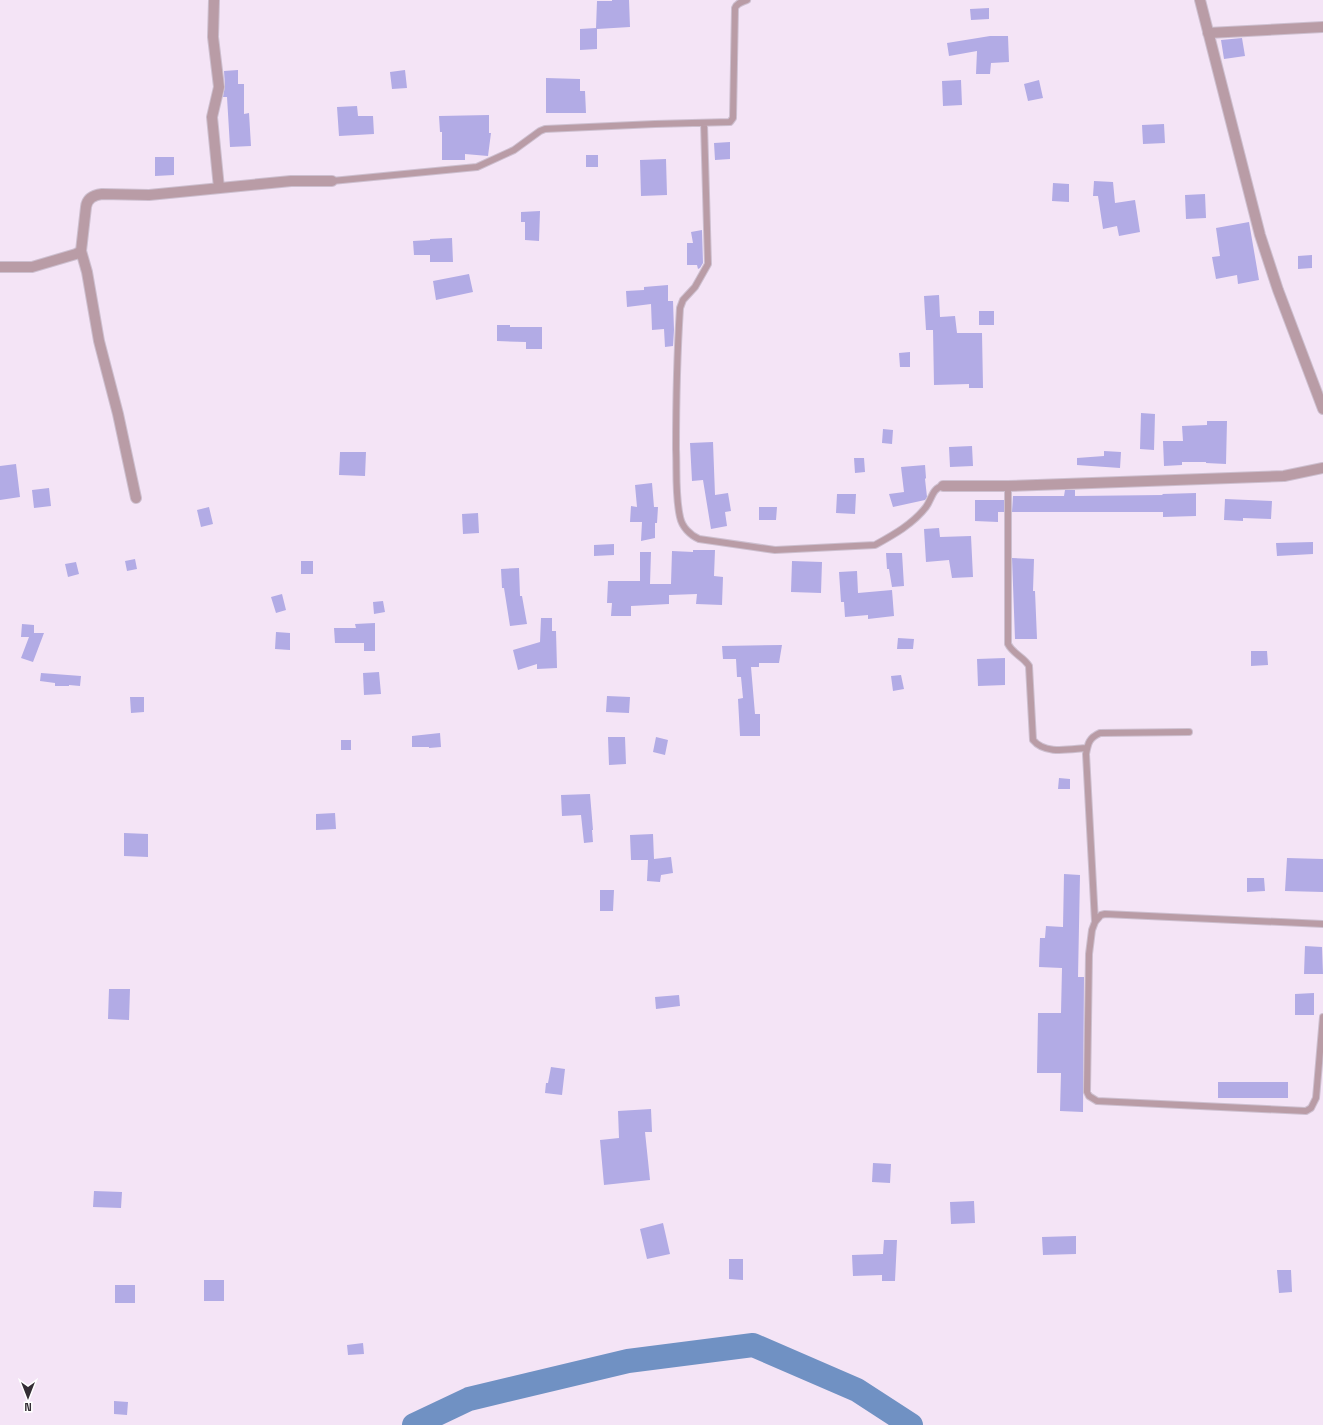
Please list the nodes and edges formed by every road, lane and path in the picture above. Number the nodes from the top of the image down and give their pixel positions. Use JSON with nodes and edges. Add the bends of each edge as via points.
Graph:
{"nodes":[{"id":1,"x":214,"y":0,"type":"edge"},
{"id":2,"x":747,"y":0,"type":"edge"},
{"id":3,"x":1200,"y":0,"type":"edge"},
{"id":4,"x":1323,"y":27,"type":"edge"},
{"id":5,"x":1208,"y":33,"type":"junction"},
{"id":6,"x":704,"y":123,"type":"junction"},
{"id":7,"x":332,"y":181,"type":"joint"},
{"id":8,"x":219,"y":188,"type":"junction"},
{"id":9,"x":81,"y":251,"type":"junction"},
{"id":10,"x":0,"y":267,"type":"edge"},
{"id":11,"x":1323,"y":409,"type":"edge"},
{"id":12,"x":1323,"y":468,"type":"edge"},
{"id":13,"x":943,"y":486,"type":"joint"},
{"id":14,"x":1008,"y":486,"type":"junction"},
{"id":15,"x":136,"y":498,"type":"dead end"},
{"id":16,"x":1189,"y":732,"type":"dead end"},
{"id":17,"x":1087,"y":748,"type":"junction"},
{"id":18,"x":1095,"y":922,"type":"junction"},
{"id":19,"x":1323,"y":924,"type":"edge"},
{"id":20,"x":1323,"y":1017,"type":"edge"}],
"edges":[{"from":1,"to":8,"type":"street","via":[[213,37],[219,87],[212,117]]},
{"from":2,"to":6,"type":"lane","via":[[735,8],[733,120],[728,123]]},
{"from":3,"to":5,"type":"street"},
{"from":4,"to":5,"type":"street"},
{"from":5,"to":11,"type":"street","via":[[1260,235]]},
{"from":6,"to":7,"type":"lane","via":[[545,129],[514,150],[477,167]]},
{"from":6,"to":13,"type":"lane","via":[[708,264],[680,308],[676,374],[677,492],[680,518],[686,530],[699,539],[775,550],[875,545],[912,521],[926,507],[934,491]]},
{"from":7,"to":8,"type":"street","via":[[291,181]]},
{"from":8,"to":9,"type":"street","via":[[149,195],[96,195],[86,203]]},
{"from":9,"to":10,"type":"street","via":[[43,265]]},
{"from":9,"to":15,"type":"street","via":[[98,341],[118,414]]},
{"from":12,"to":14,"type":"street","via":[[1284,476]]},
{"from":13,"to":14,"type":"street"},
{"from":14,"to":17,"type":"lane","via":[[1008,644],[1029,666],[1033,740],[1037,745],[1049,749]]},
{"from":16,"to":17,"type":"lane","via":[[1100,733],[1092,737]]},
{"from":17,"to":18,"type":"lane"},
{"from":18,"to":19,"type":"lane","via":[[1105,914]]},
{"from":18,"to":20,"type":"lane","via":[[1089,954],[1087,1092],[1093,1100],[1309,1110],[1316,1098]]}]}
